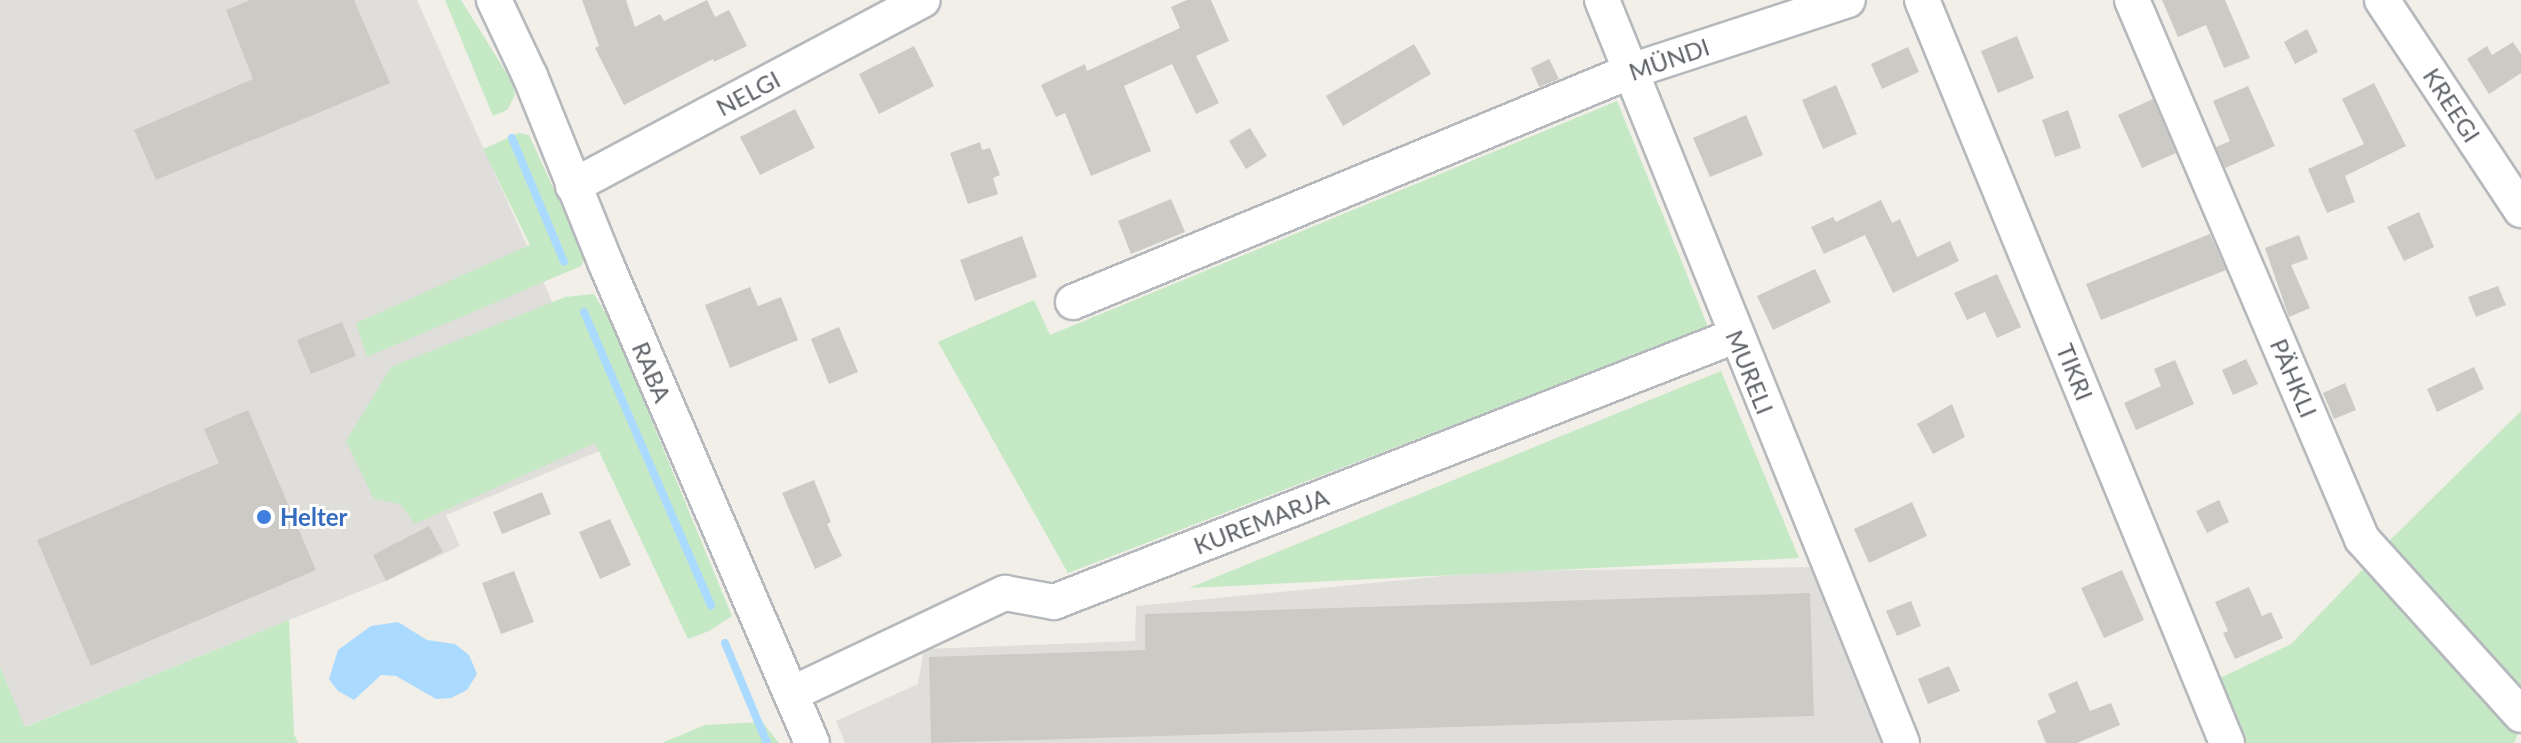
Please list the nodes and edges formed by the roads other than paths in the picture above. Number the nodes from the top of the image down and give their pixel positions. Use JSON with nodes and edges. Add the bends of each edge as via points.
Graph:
{"nodes":[{"id":1,"x":494,"y":0,"type":"edge"},
{"id":2,"x":923,"y":0,"type":"edge"},
{"id":3,"x":1602,"y":0,"type":"edge"},
{"id":4,"x":1848,"y":0,"type":"edge"},
{"id":5,"x":1922,"y":0,"type":"edge"},
{"id":6,"x":2132,"y":0,"type":"edge"},
{"id":7,"x":2382,"y":0,"type":"edge"},
{"id":8,"x":1631,"y":71,"type":"junction"},
{"id":9,"x":573,"y":186,"type":"junction"},
{"id":10,"x":2521,"y":210,"type":"edge"},
{"id":11,"x":1073,"y":302,"type":"dead end"},
{"id":12,"x":1735,"y":336,"type":"junction"},
{"id":13,"x":791,"y":694,"type":"junction"},
{"id":14,"x":2521,"y":715,"type":"edge"},
{"id":15,"x":812,"y":743,"type":"edge"},
{"id":16,"x":1902,"y":743,"type":"edge"},
{"id":17,"x":2227,"y":743,"type":"edge"}],
"edges":[{"from":1,"to":9,"type":"street","name":"RABA"},
{"from":2,"to":9,"type":"street","name":"NELGI"},
{"from":3,"to":8,"type":"street","name":"MURELI"},
{"from":4,"to":8,"type":"street","name":"MÜNDI"},
{"from":5,"to":17,"type":"street","name":"TIKRI"},
{"from":6,"to":14,"type":"street","name":"PÄHKLI","via":[[2362,539]]},
{"from":7,"to":10,"type":"street","name":"KREEGI"},
{"from":8,"to":11,"type":"street","name":"MÜNDI"},
{"from":8,"to":12,"type":"street","name":"MURELI"},
{"from":9,"to":13,"type":"street","name":"RABA"},
{"from":12,"to":13,"type":"street","name":"KUREMARJA","via":[[1054,602],[1005,593]]},
{"from":12,"to":16,"type":"street","name":"MURELI"},
{"from":13,"to":15,"type":"street","name":"RABA"}]}
